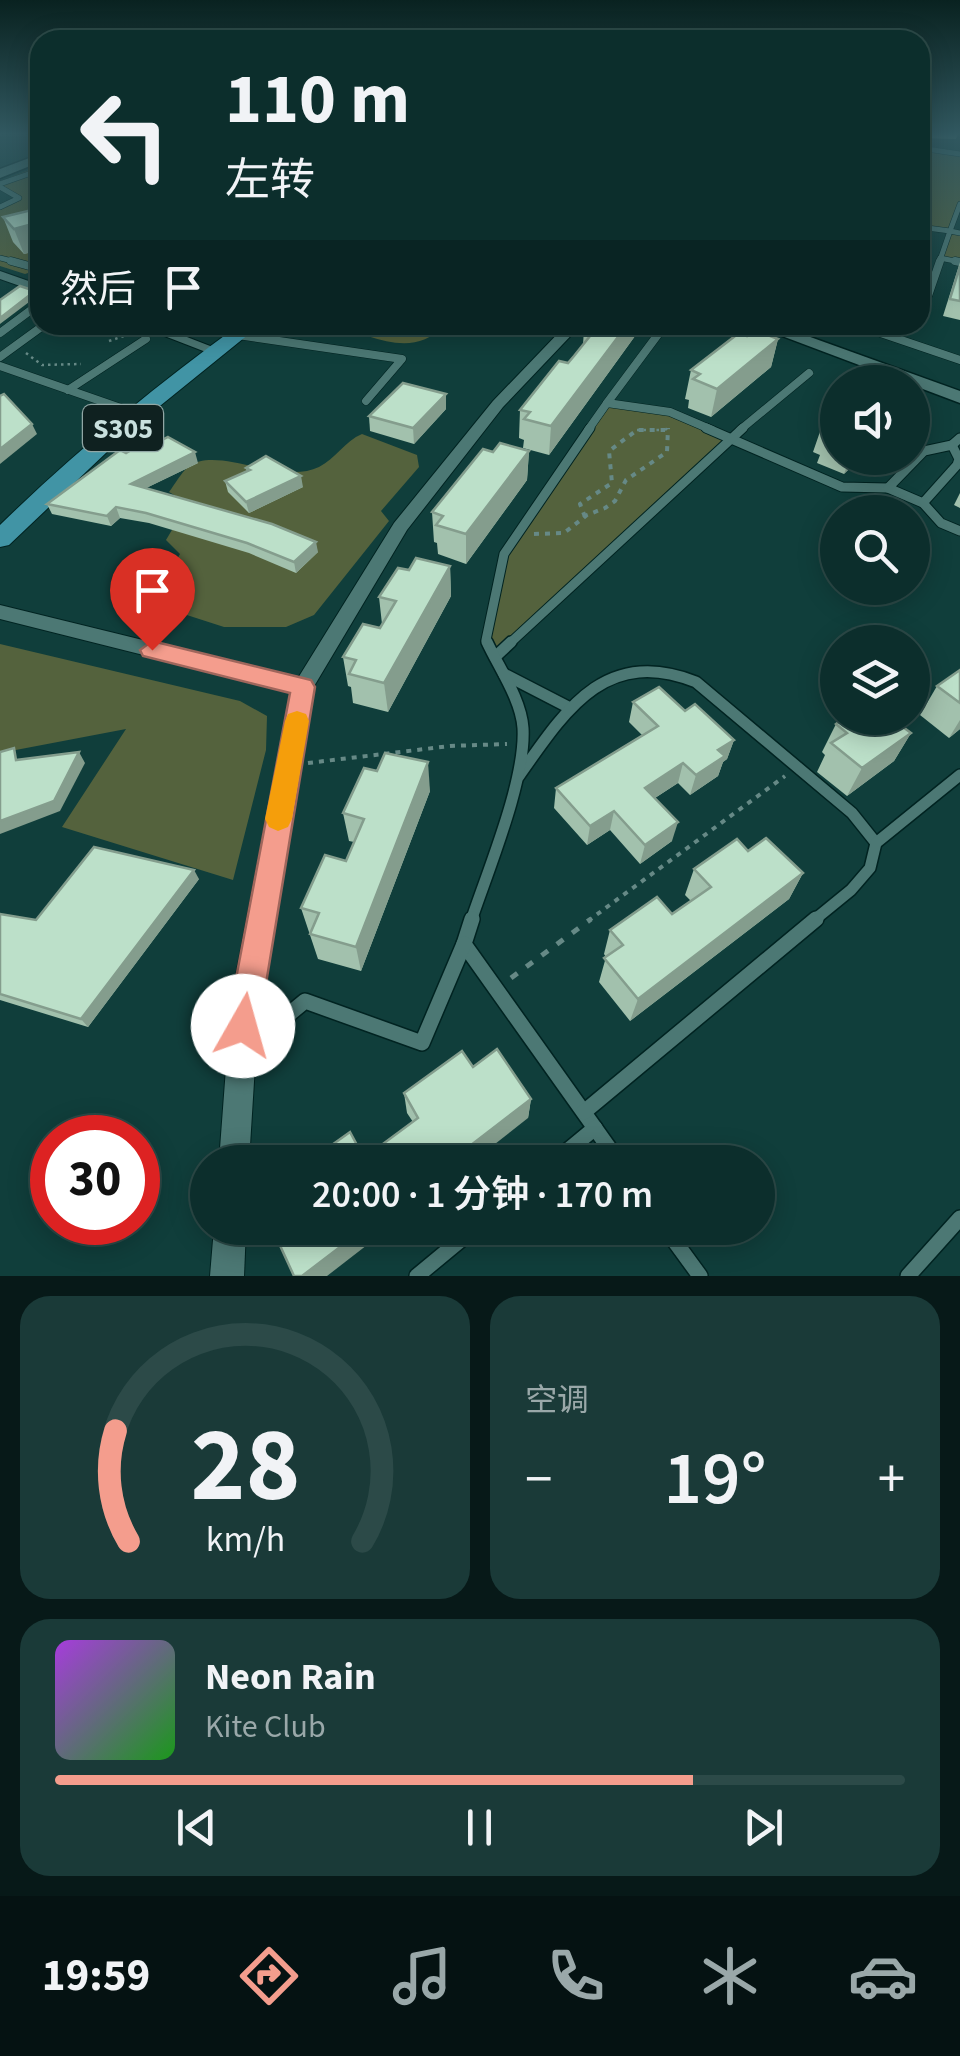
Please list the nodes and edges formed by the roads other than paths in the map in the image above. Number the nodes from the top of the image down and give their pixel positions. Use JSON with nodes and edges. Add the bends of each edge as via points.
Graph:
{"nodes":[{"id":1,"x":10,"y":193,"type":"edge"},
{"id":2,"x":960,"y":204,"type":"edge"},
{"id":3,"x":0,"y":206,"type":"edge"},
{"id":4,"x":930,"y":229,"type":"edge"},
{"id":5,"x":950,"y":232,"type":"junction"},
{"id":6,"x":960,"y":233,"type":"edge"},
{"id":7,"x":0,"y":258,"type":"edge"},
{"id":8,"x":940,"y":258,"type":"junction"},
{"id":9,"x":960,"y":262,"type":"edge"},
{"id":10,"x":30,"y":266,"type":"edge"},
{"id":11,"x":0,"y":275,"type":"edge"},
{"id":12,"x":30,"y":286,"type":"edge"},
{"id":13,"x":930,"y":288,"type":"edge"},
{"id":14,"x":30,"y":311,"type":"edge"},
{"id":15,"x":0,"y":332,"type":"edge"},
{"id":16,"x":30,"y":335,"type":"edge"},
{"id":17,"x":141,"y":335,"type":"edge"},
{"id":18,"x":156,"y":335,"type":"edge"},
{"id":19,"x":238,"y":335,"type":"edge"},
{"id":20,"x":272,"y":335,"type":"edge"},
{"id":21,"x":564,"y":335,"type":"edge"},
{"id":22,"x":658,"y":335,"type":"edge"},
{"id":23,"x":789,"y":335,"type":"edge"},
{"id":24,"x":886,"y":335,"type":"edge"},
{"id":25,"x":915,"y":335,"type":"edge"},
{"id":26,"x":912,"y":344,"type":"junction"},
{"id":27,"x":216,"y":351,"type":"junction"},
{"id":28,"x":0,"y":357,"type":"edge"},
{"id":29,"x":960,"y":360,"type":"edge"},
{"id":30,"x":0,"y":366,"type":"edge"},
{"id":31,"x":810,"y":373,"type":"dead end"},
{"id":32,"x":68,"y":390,"type":"junction"},
{"id":33,"x":960,"y":396,"type":"edge"},
{"id":34,"x":366,"y":400,"type":"dead end"},
{"id":35,"x":607,"y":403,"type":"junction"},
{"id":36,"x":139,"y":415,"type":"junction"},
{"id":37,"x":731,"y":438,"type":"junction"},
{"id":38,"x":956,"y":442,"type":"edge"},
{"id":39,"x":888,"y":488,"type":"junction"},
{"id":40,"x":903,"y":495,"type":"edge"},
{"id":41,"x":930,"y":496,"type":"edge"},
{"id":42,"x":930,"y":511,"type":"edge"},
{"id":43,"x":960,"y":531,"type":"edge"},
{"id":44,"x":0,"y":539,"type":"edge"},
{"id":45,"x":0,"y":612,"type":"edge"},
{"id":46,"x":495,"y":658,"type":"junction"},
{"id":47,"x":503,"y":673,"type":"junction"},
{"id":48,"x":303,"y":687,"type":"junction"},
{"id":49,"x":570,"y":708,"type":"junction"},
{"id":50,"x":960,"y":775,"type":"edge"},
{"id":51,"x":516,"y":781,"type":"junction"},
{"id":52,"x":876,"y":843,"type":"junction"},
{"id":53,"x":464,"y":944,"type":"junction"},
{"id":54,"x":242,"y":1053,"type":"junction"},
{"id":55,"x":584,"y":1112,"type":"junction"},
{"id":56,"x":595,"y":1128,"type":"junction"},
{"id":57,"x":235,"y":1145,"type":"edge"},
{"id":58,"x":574,"y":1145,"type":"edge"},
{"id":59,"x":607,"y":1145,"type":"edge"},
{"id":60,"x":960,"y":1218,"type":"edge"},
{"id":61,"x":229,"y":1245,"type":"edge"},
{"id":62,"x":454,"y":1245,"type":"edge"},
{"id":63,"x":677,"y":1245,"type":"edge"},
{"id":64,"x":227,"y":1276,"type":"edge"},
{"id":65,"x":416,"y":1276,"type":"edge"},
{"id":66,"x":700,"y":1276,"type":"edge"},
{"id":67,"x":908,"y":1276,"type":"edge"}],
"edges":[{"from":1,"to":3,"type":"lane","via":[[19,198]]},
{"from":2,"to":5,"type":"lane"},
{"from":4,"to":5,"type":"lane"},
{"from":5,"to":6,"type":"lane"},
{"from":5,"to":8,"type":"lane"},
{"from":7,"to":10,"type":"lane"},
{"from":8,"to":9,"type":"lane"},
{"from":8,"to":13,"type":"lane"},
{"from":11,"to":12,"type":"street"},
{"from":14,"to":15,"type":"lane"},
{"from":16,"to":28,"type":"lane"},
{"from":17,"to":32,"type":"lane"},
{"from":18,"to":27,"type":"street"},
{"from":19,"to":27,"type":"main road","number":"S305"},
{"from":20,"to":34,"type":"lane","via":[[402,359]]},
{"from":21,"to":48,"type":"street","via":[[498,404],[400,527]]},
{"from":22,"to":35,"type":"lane"},
{"from":23,"to":33,"type":"street"},
{"from":24,"to":26,"type":"lane"},
{"from":25,"to":26,"type":"lane"},
{"from":26,"to":29,"type":"lane"},
{"from":27,"to":36,"type":"main road","number":"S305"},
{"from":30,"to":32,"type":"lane"},
{"from":31,"to":37,"type":"lane"},
{"from":32,"to":36,"type":"lane"},
{"from":35,"to":37,"type":"lane","via":[[670,412]]},
{"from":35,"to":46,"type":"lane","via":[[504,554],[486,640]]},
{"from":36,"to":44,"type":"main road","number":"S305"},
{"from":37,"to":39,"type":"lane","via":[[842,487]]},
{"from":37,"to":46,"type":"lane"},
{"from":38,"to":39,"type":"lane","via":[[924,451]]},
{"from":38,"to":41,"type":"lane","via":[[957,465]]},
{"from":39,"to":40,"type":"lane"},
{"from":42,"to":43,"type":"lane"},
{"from":45,"to":48,"type":"street"},
{"from":46,"to":47,"type":"lane"},
{"from":47,"to":49,"type":"lane"},
{"from":47,"to":51,"type":"lane","via":[[523,728]]},
{"from":48,"to":54,"type":"street","via":[[245,1000]]},
{"from":49,"to":51,"type":"lane"},
{"from":49,"to":52,"type":"lane","via":[[617,676],[642,667],[674,670],[866,826]]},
{"from":50,"to":52,"type":"lane"},
{"from":51,"to":53,"type":"lane"},
{"from":52,"to":55,"type":"lane","via":[[870,868],[851,890]]},
{"from":53,"to":54,"type":"lane","via":[[422,1042],[304,1001]]},
{"from":53,"to":55,"type":"lane"},
{"from":54,"to":57,"type":"street"},
{"from":55,"to":56,"type":"lane"},
{"from":56,"to":58,"type":"lane"},
{"from":56,"to":59,"type":"lane"},
{"from":60,"to":67,"type":"lane"},
{"from":61,"to":64,"type":"street"},
{"from":62,"to":65,"type":"lane"},
{"from":63,"to":66,"type":"lane"}]}
